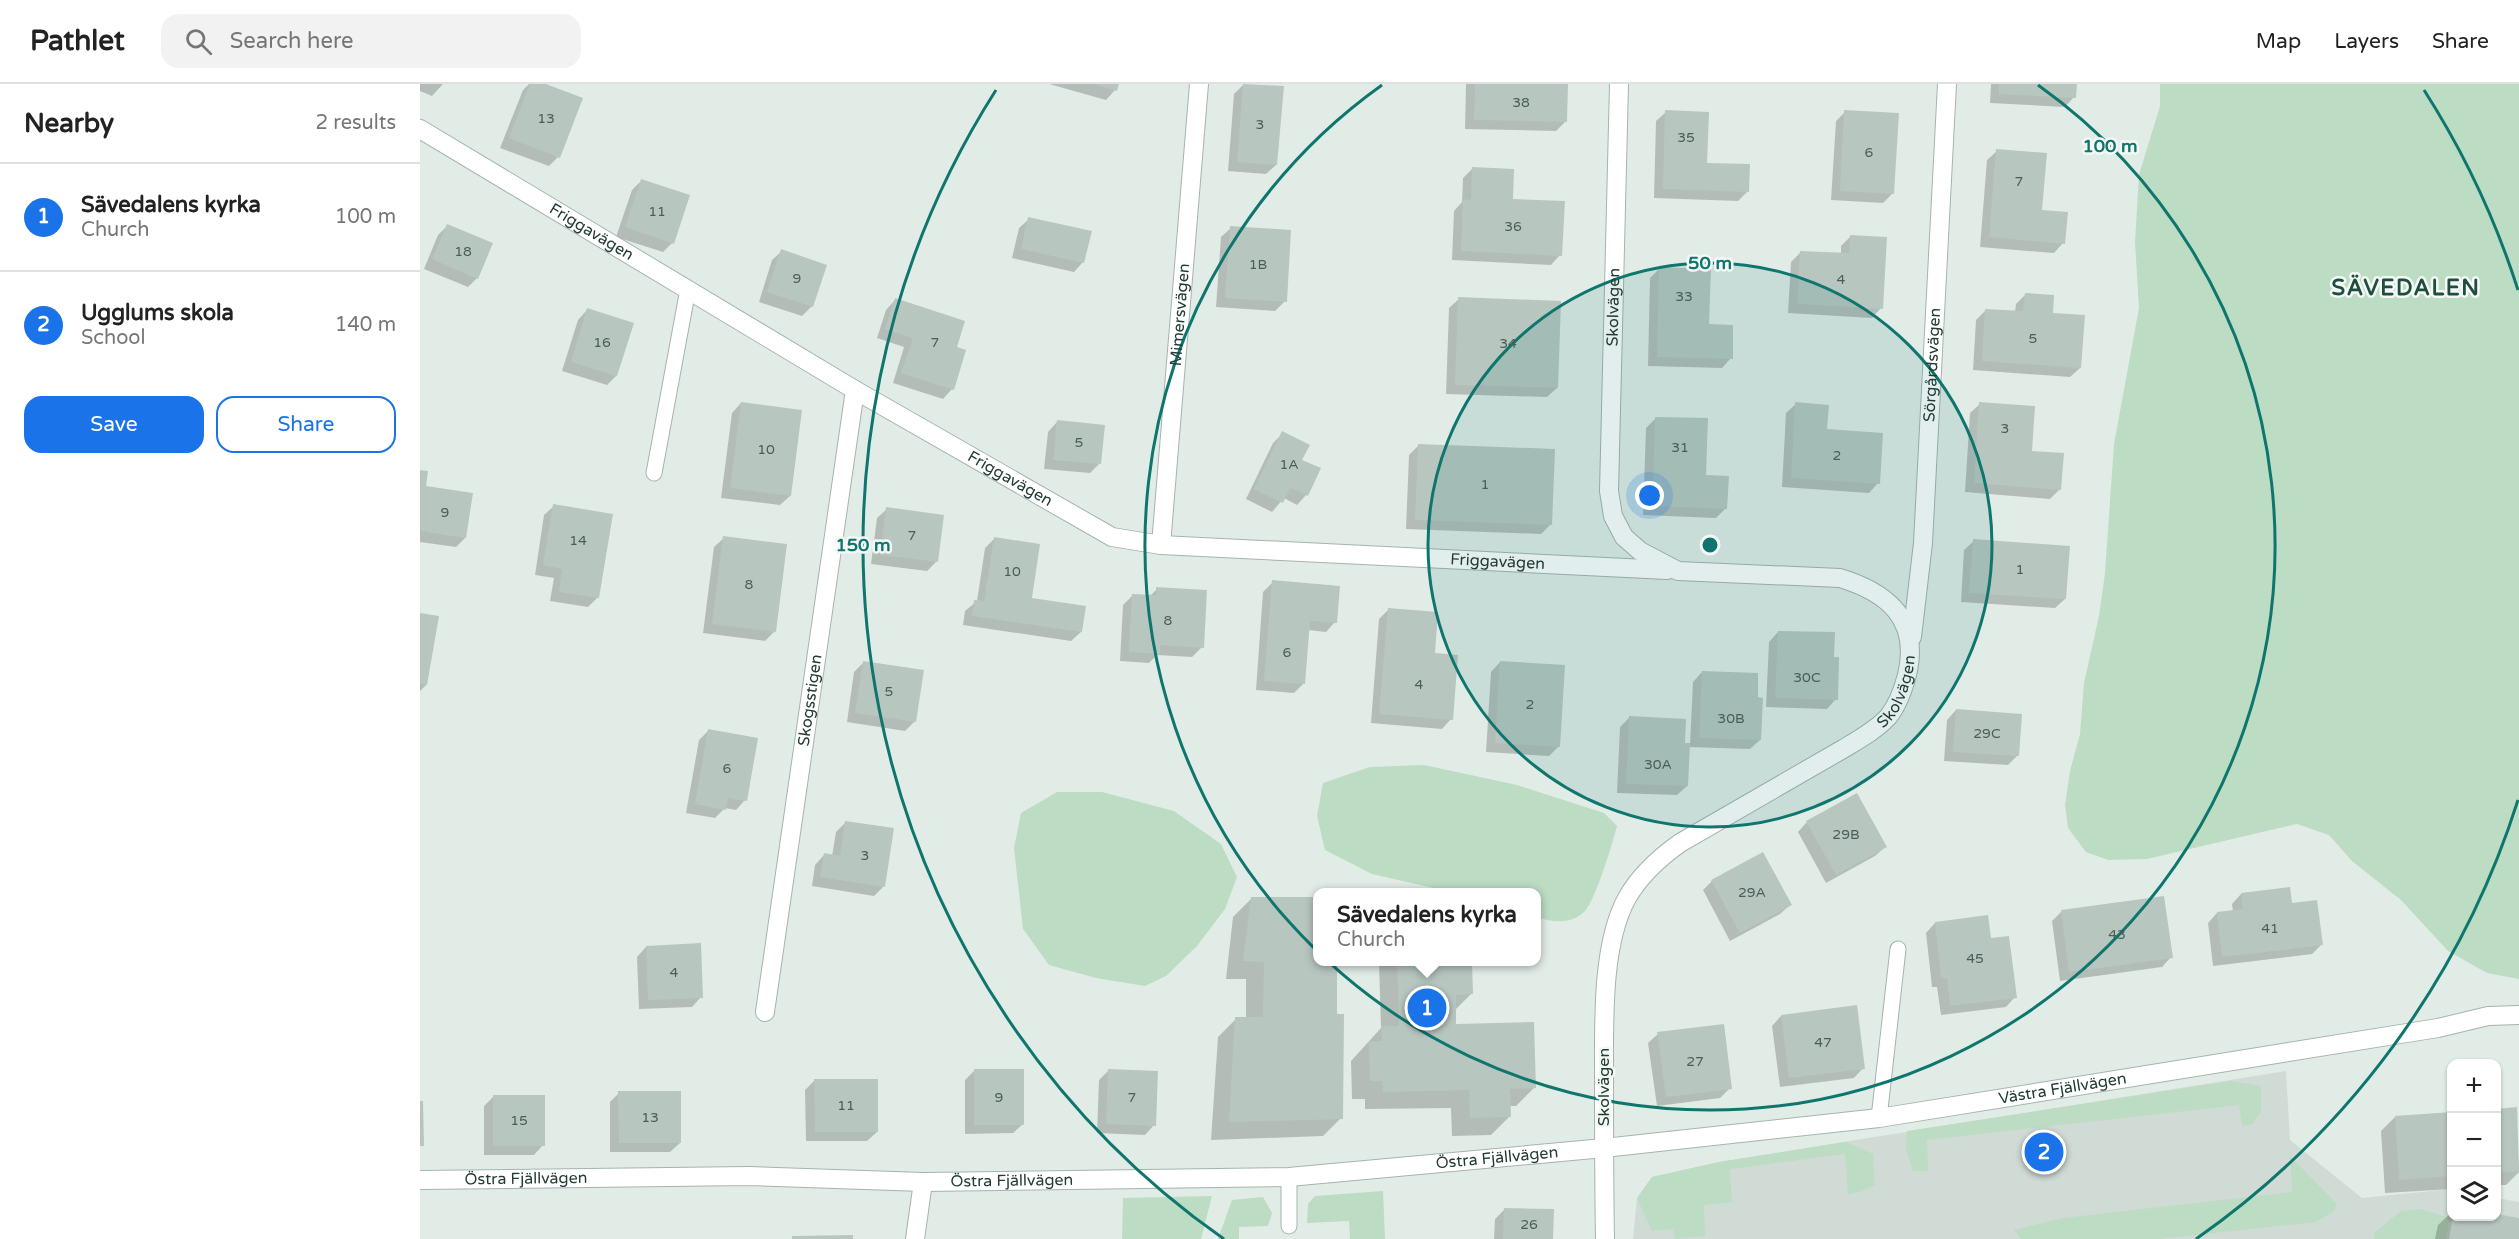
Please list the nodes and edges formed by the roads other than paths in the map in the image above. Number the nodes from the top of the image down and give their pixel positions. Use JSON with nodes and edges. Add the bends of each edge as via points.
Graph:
{"nodes":[{"id":1,"x":1199,"y":84,"type":"edge"},
{"id":2,"x":1619,"y":84,"type":"edge"},
{"id":3,"x":1947,"y":84,"type":"edge"},
{"id":4,"x":420,"y":129,"type":"edge"},
{"id":5,"x":688,"y":289,"type":"junction"},
{"id":6,"x":855,"y":390,"type":"junction"},
{"id":7,"x":654,"y":474,"type":"dead end"},
{"id":8,"x":1161,"y":545,"type":"junction"},
{"id":9,"x":1678,"y":571,"type":"junction"},
{"id":10,"x":1911,"y":645,"type":"junction"},
{"id":11,"x":1898,"y":949,"type":"dead end"},
{"id":12,"x":765,"y":1012,"type":"dead end"},
{"id":13,"x":2519,"y":1015,"type":"edge"},
{"id":14,"x":1879,"y":1119,"type":"junction"},
{"id":15,"x":1604,"y":1148,"type":"junction"},
{"id":16,"x":1289,"y":1177,"type":"junction"},
{"id":17,"x":420,"y":1180,"type":"edge"},
{"id":18,"x":922,"y":1182,"type":"junction"},
{"id":19,"x":1288,"y":1226,"type":"dead end"},
{"id":20,"x":915,"y":1239,"type":"edge"},
{"id":21,"x":1605,"y":1239,"type":"edge"}],
"edges":[{"from":1,"to":8,"type":"street","name":"Mimersvägen"},
{"from":2,"to":9,"type":"street","name":"Skolvägen","via":[[1609,491],[1613,516],[1624,537],[1640,551]]},
{"from":3,"to":10,"type":"street","name":"Sörgårdsvägen","via":[[1923,543]]},
{"from":4,"to":5,"type":"street","name":"Friggavägen"},
{"from":5,"to":6,"type":"street","name":"Friggavägen"},
{"from":5,"to":7,"type":"lane"},
{"from":6,"to":8,"type":"street","name":"Friggavägen","via":[[1112,537]]},
{"from":6,"to":12,"type":"street","name":"Skogsstigen"},
{"from":8,"to":9,"type":"street","name":"Friggavägen"},
{"from":9,"to":10,"type":"street","name":"Skolvägen","via":[[1840,578],[1859,584],[1893,606],[1906,624]]},
{"from":10,"to":15,"type":"street","name":"Skolvägen","via":[[1904,687],[1888,717],[1852,744],[1680,843],[1659,858],[1627,898],[1611,945],[1604,1015]]},
{"from":11,"to":14,"type":"lane"},
{"from":13,"to":14,"type":"street","name":"Västra Fjällvägen","via":[[2488,1016],[2427,1030]]},
{"from":14,"to":15,"type":"street","name":"Västra Fjällvägen"},
{"from":15,"to":16,"type":"street","name":"Östra Fjällvägen"},
{"from":15,"to":21,"type":"street","name":"Skolvägen"},
{"from":16,"to":18,"type":"street","name":"Östra Fjällvägen"},
{"from":16,"to":19,"type":"lane"},
{"from":17,"to":18,"type":"street","name":"Östra Fjällvägen","via":[[748,1176]]},
{"from":18,"to":20,"type":"street"}]}
